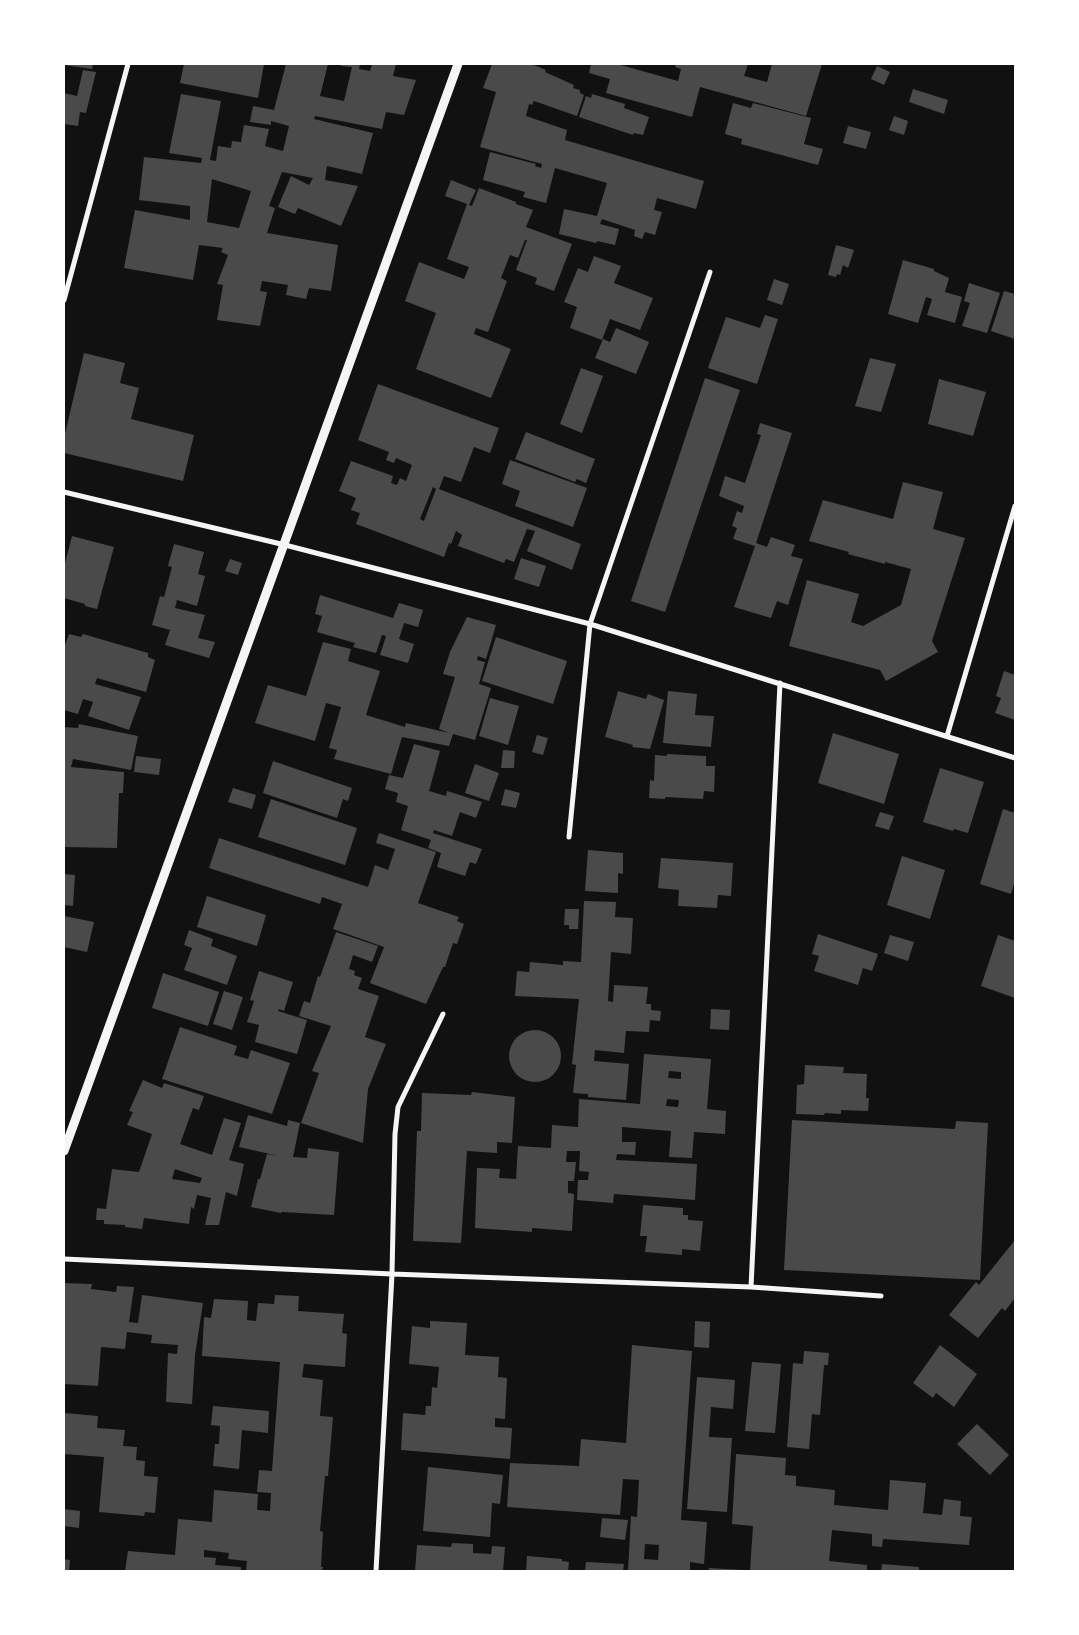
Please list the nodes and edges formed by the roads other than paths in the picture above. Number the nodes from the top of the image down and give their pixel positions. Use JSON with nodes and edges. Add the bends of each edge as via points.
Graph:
{"nodes":[{"id":1,"x":128,"y":64,"type":"edge"},
{"id":2,"x":458,"y":64,"type":"edge"},
{"id":3,"x":710,"y":272,"type":"dead end"},
{"id":4,"x":64,"y":300,"type":"edge"},
{"id":5,"x":64,"y":492,"type":"edge"},
{"id":6,"x":1015,"y":506,"type":"edge"},
{"id":7,"x":285,"y":545,"type":"junction"},
{"id":8,"x":590,"y":624,"type":"junction"},
{"id":9,"x":780,"y":684,"type":"junction"},
{"id":10,"x":947,"y":736,"type":"junction"},
{"id":11,"x":1015,"y":758,"type":"edge"},
{"id":12,"x":569,"y":838,"type":"dead end"},
{"id":13,"x":443,"y":1014,"type":"dead end"},
{"id":14,"x":64,"y":1151,"type":"edge"},
{"id":15,"x":64,"y":1259,"type":"edge"},
{"id":16,"x":392,"y":1274,"type":"junction"},
{"id":17,"x":751,"y":1287,"type":"junction"},
{"id":18,"x":882,"y":1296,"type":"dead end"},
{"id":19,"x":376,"y":1571,"type":"edge"}],
"edges":[{"from":1,"to":4,"type":"street"},
{"from":2,"to":7,"type":"street"},
{"from":3,"to":8,"type":"street"},
{"from":5,"to":7,"type":"street"},
{"from":6,"to":10,"type":"street"},
{"from":7,"to":8,"type":"street"},
{"from":7,"to":14,"type":"street"},
{"from":8,"to":9,"type":"street"},
{"from":8,"to":12,"type":"street"},
{"from":9,"to":10,"type":"street"},
{"from":9,"to":17,"type":"street"},
{"from":10,"to":11,"type":"street"},
{"from":13,"to":16,"type":"street","via":[[398,1107]]},
{"from":15,"to":16,"type":"street"},
{"from":16,"to":17,"type":"street"},
{"from":16,"to":19,"type":"street"},
{"from":17,"to":18,"type":"street"}]}
